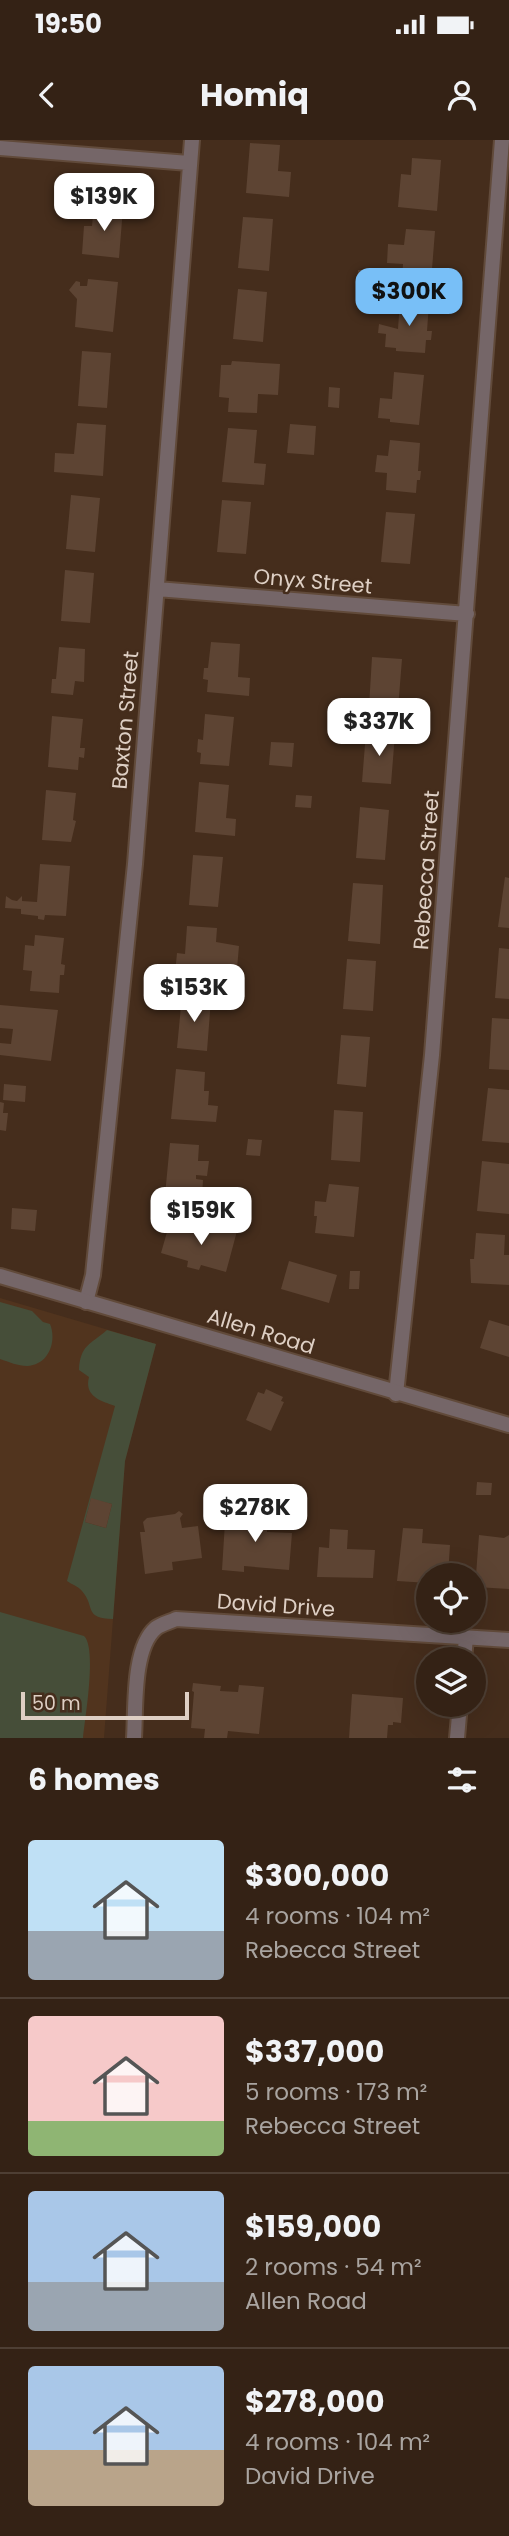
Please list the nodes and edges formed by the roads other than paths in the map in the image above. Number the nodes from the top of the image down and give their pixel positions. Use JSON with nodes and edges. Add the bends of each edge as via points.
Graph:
{"nodes":[{"id":1,"x":192,"y":140,"type":"edge"},
{"id":2,"x":502,"y":140,"type":"edge"},
{"id":3,"x":0,"y":148,"type":"edge"},
{"id":4,"x":189,"y":163,"type":"junction"},
{"id":5,"x":494,"y":247,"type":"junction"},
{"id":6,"x":509,"y":248,"type":"edge"},
{"id":7,"x":157,"y":589,"type":"junction"},
{"id":8,"x":467,"y":614,"type":"junction"},
{"id":9,"x":0,"y":1276,"type":"edge"},
{"id":10,"x":86,"y":1302,"type":"junction"},
{"id":11,"x":396,"y":1394,"type":"junction"},
{"id":12,"x":509,"y":1425,"type":"edge"},
{"id":13,"x":466,"y":1638,"type":"junction"},
{"id":14,"x":509,"y":1640,"type":"edge"},
{"id":15,"x":465,"y":1647,"type":"edge"},
{"id":16,"x":459,"y":1717,"type":"edge"},
{"id":17,"x":134,"y":1738,"type":"edge"},
{"id":18,"x":457,"y":1738,"type":"edge"}],
"edges":[{"from":1,"to":4,"type":"street","name":"Baxton Street"},
{"from":2,"to":5,"type":"street","name":"Rebecca Street"},
{"from":3,"to":4,"type":"street"},
{"from":4,"to":7,"type":"street","name":"Baxton Street"},
{"from":5,"to":6,"type":"street"},
{"from":5,"to":8,"type":"street","name":"Rebecca Street"},
{"from":7,"to":8,"type":"street","name":"Onyx Street"},
{"from":7,"to":10,"type":"street","name":"Baxton Street","via":[[135,864],[93,1275]]},
{"from":8,"to":11,"type":"street","name":"Rebecca Street","via":[[432,1055]]},
{"from":9,"to":10,"type":"street","name":"Allen Road"},
{"from":10,"to":11,"type":"street","name":"Allen Road"},
{"from":11,"to":12,"type":"street","name":"Allen Road"},
{"from":13,"to":14,"type":"street","name":"David Drive"},
{"from":13,"to":15,"type":"street"},
{"from":13,"to":17,"type":"street","name":"David Drive","via":[[176,1619],[157,1627],[139,1660]]},
{"from":16,"to":18,"type":"street"}]}
